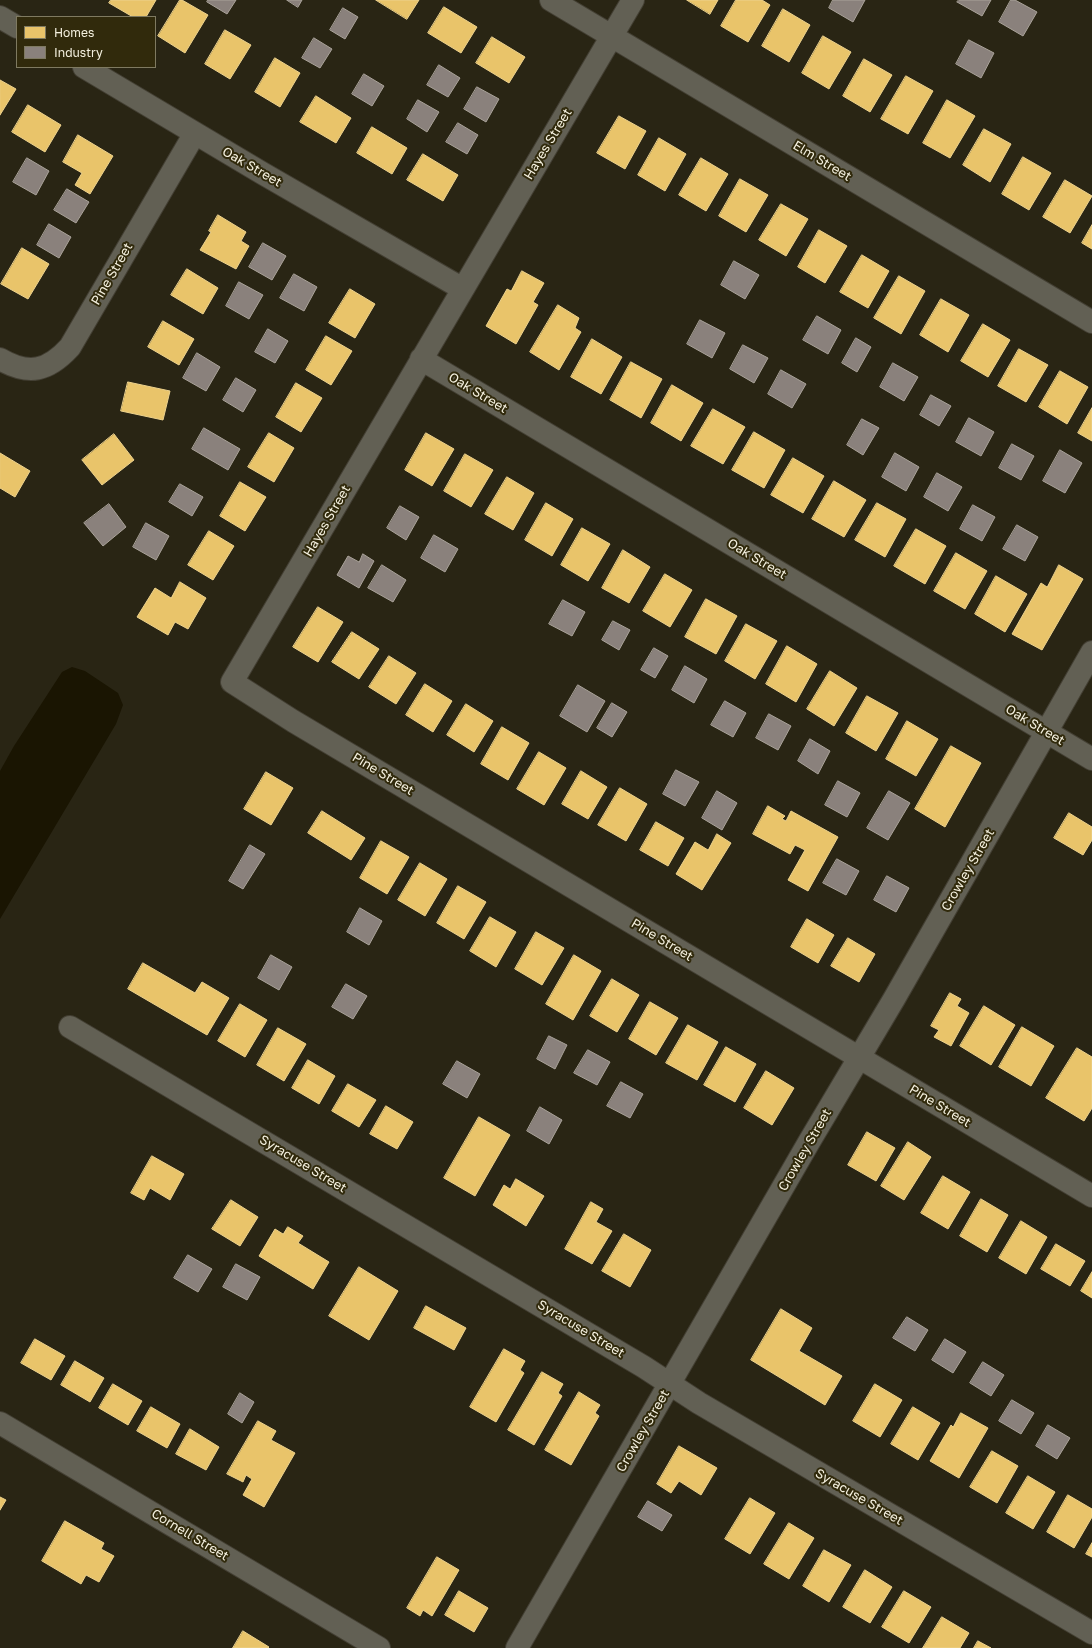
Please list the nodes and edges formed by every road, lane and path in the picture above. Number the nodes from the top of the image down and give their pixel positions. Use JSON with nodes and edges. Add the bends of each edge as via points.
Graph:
{"nodes":[{"id":1,"x":551,"y":0,"type":"edge"},
{"id":2,"x":633,"y":0,"type":"edge"},
{"id":3,"x":0,"y":17,"type":"edge"},
{"id":4,"x":16,"y":26,"type":"edge"},
{"id":5,"x":612,"y":36,"type":"junction"},
{"id":6,"x":86,"y":68,"type":"edge"},
{"id":7,"x":195,"y":133,"type":"junction"},
{"id":8,"x":463,"y":288,"type":"junction"},
{"id":9,"x":1092,"y":322,"type":"edge"},
{"id":10,"x":0,"y":359,"type":"edge"},
{"id":11,"x":421,"y":359,"type":"junction"},
{"id":12,"x":1092,"y":652,"type":"edge"},
{"id":13,"x":232,"y":682,"type":"joint"},
{"id":14,"x":1046,"y":732,"type":"junction"},
{"id":15,"x":1092,"y":760,"type":"edge"},
{"id":16,"x":70,"y":1027,"type":"dead end"},
{"id":17,"x":859,"y":1058,"type":"junction"},
{"id":18,"x":1092,"y":1196,"type":"edge"},
{"id":19,"x":670,"y":1384,"type":"junction"},
{"id":20,"x":0,"y":1423,"type":"edge"},
{"id":21,"x":1092,"y":1633,"type":"edge"},
{"id":22,"x":379,"y":1648,"type":"edge"},
{"id":23,"x":517,"y":1648,"type":"edge"}],
"edges":[{"from":1,"to":5,"type":"street","name":"Elm Street"},
{"from":2,"to":5,"type":"street","name":"Hayes Street"},
{"from":3,"to":4,"type":"street"},
{"from":5,"to":8,"type":"street","name":"Hayes Street"},
{"from":5,"to":9,"type":"street","name":"Elm Street"},
{"from":6,"to":7,"type":"street","name":"Oak Street"},
{"from":7,"to":8,"type":"street","name":"Oak Street"},
{"from":7,"to":10,"type":"street","name":"Pine Street","via":[[70,347],[58,360],[34,370],[22,369]]},
{"from":8,"to":11,"type":"street","name":"Hayes Street"},
{"from":11,"to":13,"type":"street","name":"Hayes Street"},
{"from":11,"to":14,"type":"street","name":"Oak Street"},
{"from":12,"to":14,"type":"street","name":"Crowley Street"},
{"from":13,"to":17,"type":"street","name":"Pine Street"},
{"from":14,"to":15,"type":"street","name":"Oak Street"},
{"from":14,"to":17,"type":"street","name":"Crowley Street"},
{"from":16,"to":19,"type":"street","name":"Syracuse Street"},
{"from":17,"to":18,"type":"street","name":"Pine Street"},
{"from":17,"to":19,"type":"street","name":"Crowley Street"},
{"from":19,"to":21,"type":"street","name":"Syracuse Street"},
{"from":19,"to":23,"type":"street","name":"Crowley Street"},
{"from":20,"to":22,"type":"street","name":"Cornell Street"}]}
